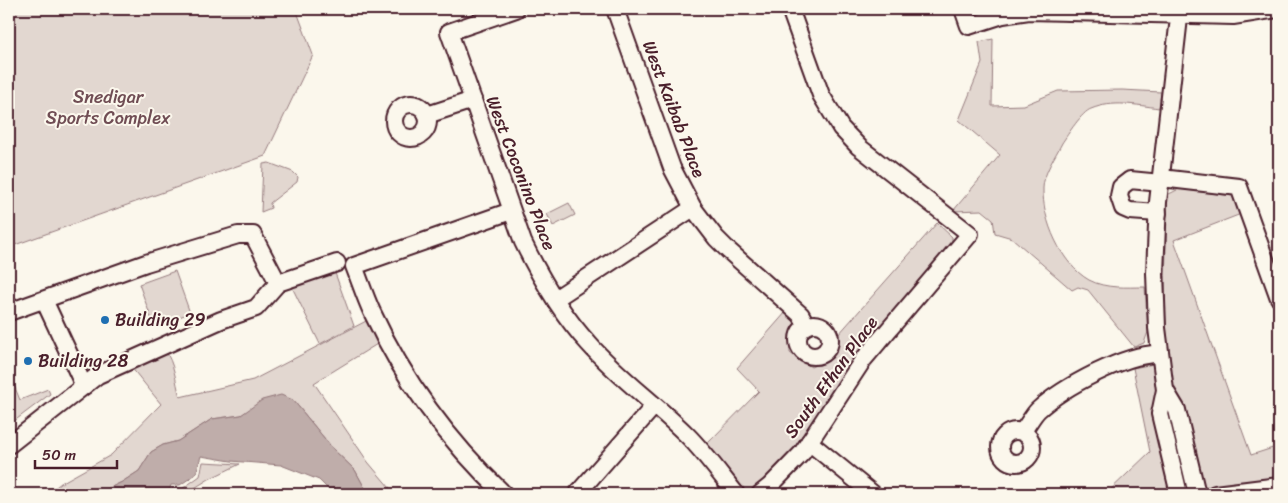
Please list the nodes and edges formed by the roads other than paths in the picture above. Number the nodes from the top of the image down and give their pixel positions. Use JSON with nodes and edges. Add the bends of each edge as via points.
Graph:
{"nodes":[{"id":1,"x":516,"y":9,"type":"edge"},
{"id":2,"x":615,"y":9,"type":"edge"},
{"id":3,"x":790,"y":9,"type":"edge"},
{"id":4,"x":963,"y":9,"type":"edge"},
{"id":5,"x":1277,"y":9,"type":"edge"},
{"id":6,"x":1180,"y":12,"type":"edge"},
{"id":7,"x":473,"y":100,"type":"junction"},
{"id":8,"x":427,"y":115,"type":"dead end"},
{"id":9,"x":1161,"y":180,"type":"junction"},
{"id":10,"x":693,"y":208,"type":"junction"},
{"id":11,"x":511,"y":211,"type":"junction"},
{"id":12,"x":1158,"y":213,"type":"junction"},
{"id":13,"x":337,"y":263,"type":"dead end"},
{"id":14,"x":278,"y":283,"type":"junction"},
{"id":15,"x":1279,"y":298,"type":"edge"},
{"id":16,"x":554,"y":299,"type":"junction"},
{"id":17,"x":44,"y":300,"type":"junction"},
{"id":18,"x":9,"y":312,"type":"edge"},
{"id":19,"x":807,"y":326,"type":"dead end"},
{"id":20,"x":1160,"y":354,"type":"junction"},
{"id":21,"x":84,"y":386,"type":"junction"},
{"id":22,"x":1165,"y":390,"type":"junction"},
{"id":23,"x":654,"y":406,"type":"junction"},
{"id":24,"x":1022,"y":432,"type":"dead end"},
{"id":25,"x":808,"y":442,"type":"junction"},
{"id":26,"x":9,"y":445,"type":"edge"},
{"id":27,"x":1279,"y":486,"type":"edge"},
{"id":28,"x":504,"y":494,"type":"edge"},
{"id":29,"x":577,"y":494,"type":"edge"},
{"id":30,"x":736,"y":494,"type":"edge"},
{"id":31,"x":760,"y":494,"type":"edge"},
{"id":32,"x":873,"y":494,"type":"edge"},
{"id":33,"x":1179,"y":494,"type":"edge"},
{"id":34,"x":1197,"y":494,"type":"edge"},
{"id":35,"x":1215,"y":494,"type":"edge"}],
"edges":[{"from":1,"to":7,"type":"street","name":"West Coconino Place","via":[[449,32]]},
{"from":2,"to":10,"type":"street","name":"West Kaibab Place","via":[[664,147]]},
{"from":3,"to":25,"type":"street","name":"South Ethan Place","via":[[820,95],[841,128],[859,147],[970,234],[864,360]]},
{"from":4,"to":6,"type":"street","via":[[969,26],[1029,11]]},
{"from":5,"to":6,"type":"street","via":[[1234,16]]},
{"from":6,"to":9,"type":"street"},
{"from":7,"to":8,"type":"street"},
{"from":7,"to":11,"type":"street","name":"West Coconino Place"},
{"from":9,"to":12,"type":"street"},
{"from":9,"to":12,"type":"street","via":[[1130,180],[1121,187],[1119,196],[1123,208],[1130,212]]},
{"from":9,"to":15,"type":"street","via":[[1239,187]]},
{"from":10,"to":16,"type":"street"},
{"from":10,"to":19,"type":"street","name":"West Kaibab Place","via":[[716,238],[801,314]]},
{"from":11,"to":16,"type":"street","name":"West Coconino Place"},
{"from":11,"to":28,"type":"street","via":[[354,266],[394,356],[420,397],[449,437]]},
{"from":12,"to":20,"type":"street","via":[[1155,273]]},
{"from":13,"to":14,"type":"street"},
{"from":14,"to":17,"type":"street","via":[[253,235],[238,235],[146,263]]},
{"from":14,"to":21,"type":"street","via":[[256,308],[156,348],[98,375]]},
{"from":16,"to":23,"type":"street","name":"West Coconino Place","via":[[606,363]]},
{"from":17,"to":18,"type":"street"},
{"from":17,"to":21,"type":"street"},
{"from":20,"to":22,"type":"street"},
{"from":20,"to":24,"type":"street","via":[[1113,366],[1076,383],[1038,411]]},
{"from":21,"to":26,"type":"street"},
{"from":22,"to":33,"type":"street","via":[[1160,414]]},
{"from":22,"to":34,"type":"street","via":[[1177,410]]},
{"from":23,"to":29,"type":"street"},
{"from":23,"to":30,"type":"street","name":"West Coconino Place","via":[[696,444]]},
{"from":25,"to":31,"type":"street","name":"South Ethan Place","via":[[802,453]]},
{"from":25,"to":32,"type":"street"},
{"from":27,"to":35,"type":"street"}]}
